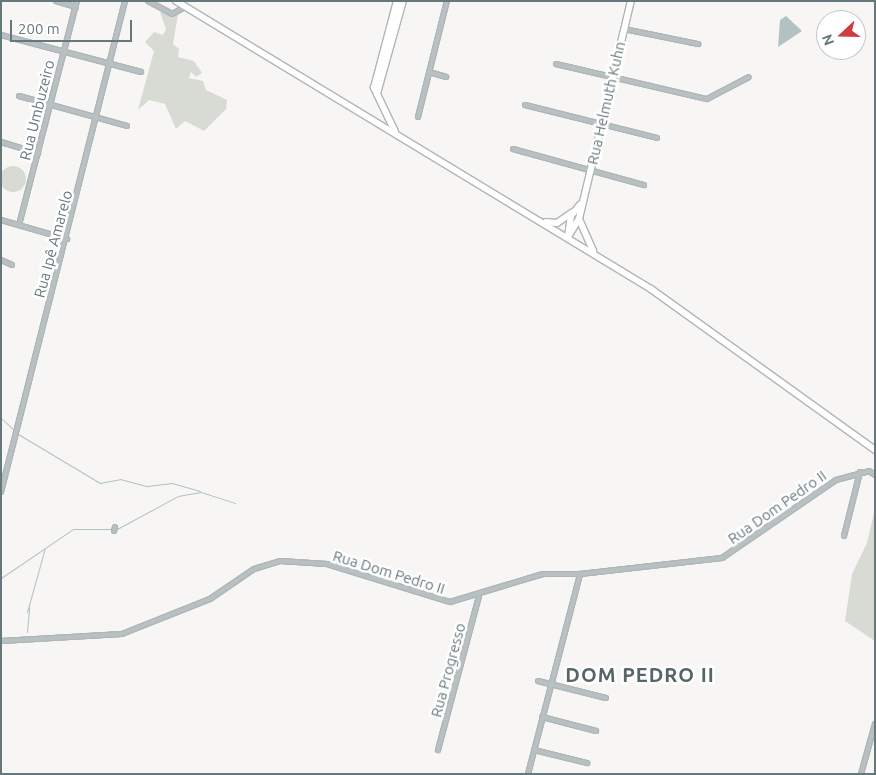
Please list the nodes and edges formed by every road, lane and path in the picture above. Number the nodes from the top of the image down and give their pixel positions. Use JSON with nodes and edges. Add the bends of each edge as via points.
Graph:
{"nodes":[{"id":1,"x":56,"y":1,"type":"edge"},
{"id":2,"x":77,"y":1,"type":"edge"},
{"id":3,"x":125,"y":1,"type":"edge"},
{"id":4,"x":148,"y":1,"type":"edge"},
{"id":5,"x":176,"y":1,"type":"edge"},
{"id":6,"x":397,"y":1,"type":"edge"},
{"id":7,"x":403,"y":1,"type":"edge"},
{"id":8,"x":447,"y":1,"type":"edge"},
{"id":9,"x":630,"y":1,"type":"edge"},
{"id":10,"x":187,"y":4,"type":"edge"},
{"id":11,"x":76,"y":6,"type":"junction"},
{"id":12,"x":624,"y":28,"type":"junction"},
{"id":13,"x":1,"y":35,"type":"edge"},
{"id":14,"x":698,"y":44,"type":"dead end"},
{"id":15,"x":63,"y":52,"type":"junction"},
{"id":16,"x":108,"y":63,"type":"junction"},
{"id":17,"x":556,"y":64,"type":"dead end"},
{"id":18,"x":141,"y":72,"type":"dead end"},
{"id":19,"x":429,"y":72,"type":"junction"},
{"id":20,"x":612,"y":76,"type":"junction"},
{"id":21,"x":446,"y":77,"type":"dead end"},
{"id":22,"x":749,"y":77,"type":"dead end"},
{"id":23,"x":377,"y":94,"type":"junction"},
{"id":24,"x":19,"y":96,"type":"dead end"},
{"id":25,"x":525,"y":105,"type":"dead end"},
{"id":26,"x":50,"y":106,"type":"junction"},
{"id":27,"x":418,"y":117,"type":"dead end"},
{"id":28,"x":95,"y":118,"type":"junction"},
{"id":29,"x":601,"y":124,"type":"junction"},
{"id":30,"x":127,"y":126,"type":"dead end"},
{"id":31,"x":395,"y":132,"type":"junction"},
{"id":32,"x":657,"y":138,"type":"dead end"},
{"id":33,"x":1,"y":142,"type":"edge"},
{"id":34,"x":512,"y":149,"type":"dead end"},
{"id":35,"x":38,"y":153,"type":"junction"},
{"id":36,"x":590,"y":173,"type":"junction"},
{"id":37,"x":644,"y":185,"type":"dead end"},
{"id":38,"x":580,"y":205,"type":"junction"},
{"id":39,"x":573,"y":212,"type":"junction"},
{"id":40,"x":579,"y":219,"type":"junction"},
{"id":41,"x":1,"y":220,"type":"edge"},
{"id":42,"x":540,"y":220,"type":"junction"},
{"id":43,"x":19,"y":225,"type":"junction"},
{"id":44,"x":568,"y":238,"type":"junction"},
{"id":45,"x":66,"y":239,"type":"junction"},
{"id":46,"x":599,"y":258,"type":"junction"},
{"id":47,"x":1,"y":260,"type":"edge"},
{"id":48,"x":12,"y":265,"type":"dead end"},
{"id":49,"x":875,"y":450,"type":"edge"},
{"id":50,"x":860,"y":472,"type":"junction"},
{"id":51,"x":875,"y":475,"type":"edge"},
{"id":52,"x":1,"y":492,"type":"edge"},
{"id":53,"x":844,"y":536,"type":"dead end"},
{"id":54,"x":580,"y":574,"type":"junction"},
{"id":55,"x":479,"y":596,"type":"junction"},
{"id":56,"x":1,"y":641,"type":"edge"},
{"id":57,"x":538,"y":681,"type":"dead end"},
{"id":58,"x":551,"y":684,"type":"junction"},
{"id":59,"x":606,"y":698,"type":"dead end"},
{"id":60,"x":542,"y":717,"type":"junction"},
{"id":61,"x":875,"y":724,"type":"edge"},
{"id":62,"x":596,"y":731,"type":"dead end"},
{"id":63,"x":438,"y":750,"type":"dead end"},
{"id":64,"x":534,"y":750,"type":"junction"},
{"id":65,"x":587,"y":763,"type":"dead end"},
{"id":66,"x":528,"y":774,"type":"edge"},
{"id":67,"x":861,"y":774,"type":"edge"}],
"edges":[{"from":1,"to":11,"type":"street"},
{"from":2,"to":11,"type":"street","name":"Rua Umbuzeiro"},
{"from":3,"to":16,"type":"street","name":"Rua Ipê Amarelo"},
{"from":4,"to":10,"type":"street","via":[[172,14]]},
{"from":5,"to":10,"type":"main road"},
{"from":6,"to":23,"type":"main road","via":[[374,88]]},
{"from":7,"to":23,"type":"main road"},
{"from":8,"to":19,"type":"street"},
{"from":9,"to":12,"type":"main road","name":"Rua Helmuth Kuhn"},
{"from":10,"to":31,"type":"main road"},
{"from":11,"to":15,"type":"street","name":"Rua Umbuzeiro"},
{"from":12,"to":14,"type":"street"},
{"from":12,"to":20,"type":"main road","name":"Rua Helmuth Kuhn"},
{"from":13,"to":15,"type":"street"},
{"from":15,"to":16,"type":"street"},
{"from":15,"to":26,"type":"street","name":"Rua Umbuzeiro"},
{"from":16,"to":18,"type":"street"},
{"from":16,"to":28,"type":"street","name":"Rua Ipê Amarelo"},
{"from":17,"to":20,"type":"street"},
{"from":19,"to":21,"type":"street"},
{"from":19,"to":27,"type":"street"},
{"from":20,"to":22,"type":"street","via":[[707,99]]},
{"from":20,"to":29,"type":"main road","name":"Rua Helmuth Kuhn"},
{"from":23,"to":31,"type":"main road"},
{"from":24,"to":26,"type":"street"},
{"from":25,"to":29,"type":"street"},
{"from":26,"to":28,"type":"street"},
{"from":26,"to":35,"type":"street","name":"Rua Umbuzeiro"},
{"from":28,"to":30,"type":"street"},
{"from":28,"to":45,"type":"street","name":"Rua Ipê Amarelo"},
{"from":29,"to":32,"type":"street"},
{"from":29,"to":36,"type":"main road","name":"Rua Helmuth Kuhn"},
{"from":31,"to":42,"type":"main road"},
{"from":33,"to":35,"type":"street"},
{"from":34,"to":36,"type":"street"},
{"from":35,"to":43,"type":"street","name":"Rua Umbuzeiro"},
{"from":36,"to":37,"type":"street"},
{"from":36,"to":38,"type":"main road","name":"Rua Helmuth Kuhn"},
{"from":38,"to":39,"type":"main road","name":"Rua Helmuth Kuhn"},
{"from":38,"to":40,"type":"main road","name":"Rua Helmuth Kuhn"},
{"from":39,"to":42,"type":"main road","via":[[557,223]]},
{"from":39,"to":44,"type":"main road"},
{"from":40,"to":44,"type":"main road","name":"Rua Helmuth Kuhn"},
{"from":40,"to":46,"type":"main road","via":[[583,236]]},
{"from":41,"to":43,"type":"street"},
{"from":42,"to":44,"type":"main road"},
{"from":43,"to":45,"type":"street"},
{"from":44,"to":46,"type":"main road"},
{"from":45,"to":52,"type":"street","name":"Rua Ipê Amarelo"},
{"from":46,"to":49,"type":"main road","via":[[753,359]]},
{"from":47,"to":48,"type":"street"},
{"from":50,"to":51,"type":"street"},
{"from":50,"to":53,"type":"street"},
{"from":50,"to":54,"type":"street","name":"Rua Dom Pedro II","via":[[825,486],[738,551],[722,558]]},
{"from":54,"to":55,"type":"street","name":"Rua Dom Pedro II","via":[[528,576]]},
{"from":54,"to":58,"type":"street"},
{"from":55,"to":56,"type":"street","name":"Rua Dom Pedro II","via":[[450,602],[327,564],[280,560],[254,569],[210,600],[122,634]]},
{"from":55,"to":63,"type":"street","name":"Rua Progresso"},
{"from":57,"to":58,"type":"street"},
{"from":58,"to":59,"type":"street"},
{"from":58,"to":60,"type":"street"},
{"from":60,"to":62,"type":"street"},
{"from":60,"to":64,"type":"street"},
{"from":61,"to":67,"type":"street"},
{"from":64,"to":65,"type":"street"},
{"from":64,"to":66,"type":"street"}]}
